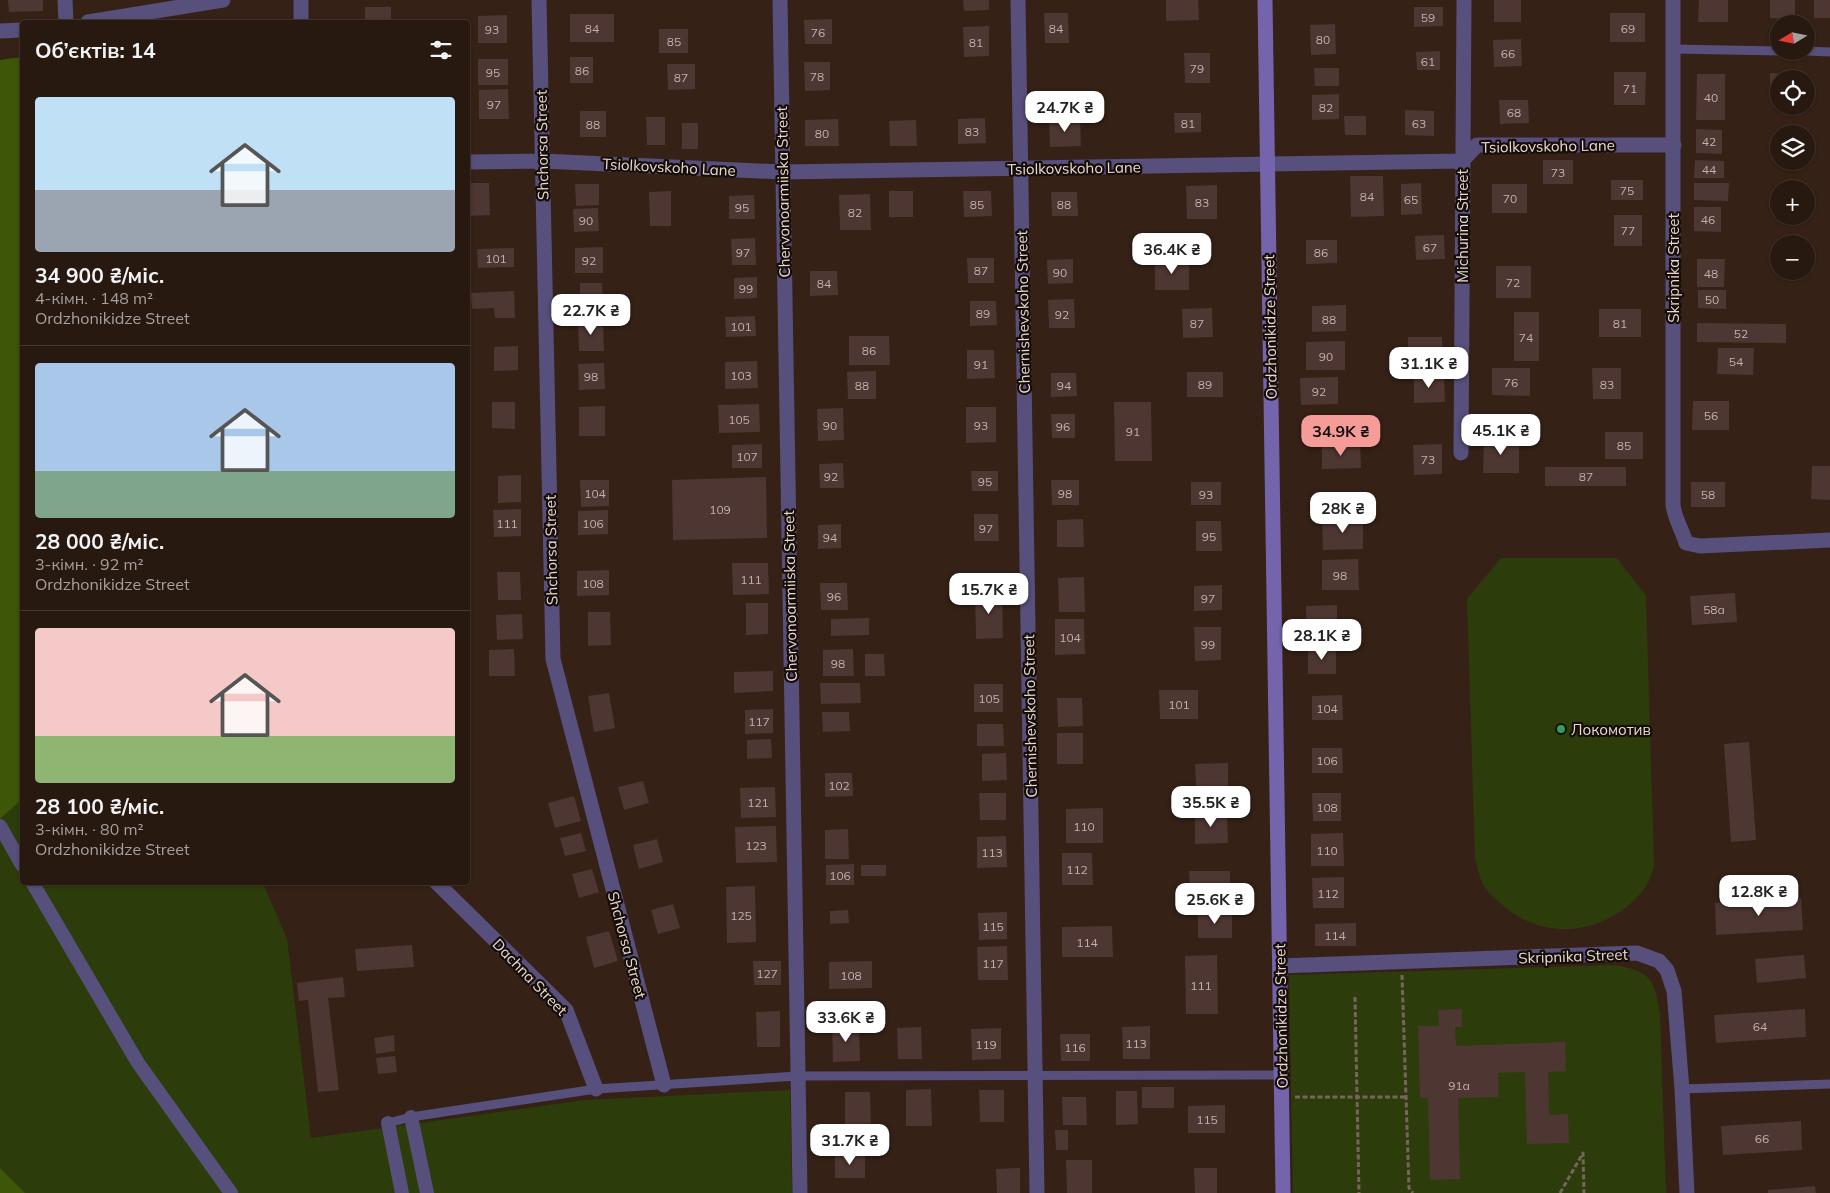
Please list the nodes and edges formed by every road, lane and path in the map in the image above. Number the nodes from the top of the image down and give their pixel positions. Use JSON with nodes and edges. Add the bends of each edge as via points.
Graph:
{"nodes":[{"id":1,"x":65,"y":0,"type":"edge"},
{"id":2,"x":223,"y":0,"type":"edge"},
{"id":3,"x":301,"y":0,"type":"edge"},
{"id":4,"x":539,"y":0,"type":"edge"},
{"id":5,"x":780,"y":0,"type":"edge"},
{"id":6,"x":1018,"y":0,"type":"edge"},
{"id":7,"x":1265,"y":0,"type":"edge"},
{"id":8,"x":1464,"y":0,"type":"edge"},
{"id":9,"x":1673,"y":0,"type":"edge"},
{"id":10,"x":66,"y":20,"type":"edge"},
{"id":11,"x":100,"y":20,"type":"edge"},
{"id":12,"x":301,"y":20,"type":"edge"},
{"id":13,"x":20,"y":30,"type":"edge"},
{"id":14,"x":0,"y":31,"type":"edge"},
{"id":15,"x":1672,"y":49,"type":"junction"},
{"id":16,"x":1770,"y":51,"type":"edge"},
{"id":17,"x":1815,"y":51,"type":"edge"},
{"id":18,"x":1830,"y":52,"type":"edge"},
{"id":19,"x":1674,"y":145,"type":"junction"},
{"id":20,"x":542,"y":161,"type":"junction"},
{"id":21,"x":1462,"y":161,"type":"junction"},
{"id":22,"x":470,"y":162,"type":"edge"},
{"id":23,"x":1268,"y":164,"type":"junction"},
{"id":24,"x":1021,"y":169,"type":"junction"},
{"id":25,"x":782,"y":172,"type":"junction"},
{"id":26,"x":1461,"y":453,"type":"dead end"},
{"id":27,"x":1830,"y":540,"type":"edge"},
{"id":28,"x":0,"y":826,"type":"edge"},
{"id":29,"x":20,"y":862,"type":"edge"},
{"id":30,"x":34,"y":885,"type":"edge"},
{"id":31,"x":439,"y":885,"type":"edge"},
{"id":32,"x":1401,"y":962,"type":"junction"},
{"id":33,"x":1280,"y":966,"type":"junction"},
{"id":34,"x":1355,"y":997,"type":"dead end"},
{"id":35,"x":1282,"y":1075,"type":"junction"},
{"id":36,"x":798,"y":1076,"type":"junction"},
{"id":37,"x":1036,"y":1077,"type":"junction"},
{"id":38,"x":1830,"y":1084,"type":"edge"},
{"id":39,"x":664,"y":1085,"type":"junction"},
{"id":40,"x":596,"y":1089,"type":"junction"},
{"id":41,"x":1682,"y":1089,"type":"junction"},
{"id":42,"x":1282,"y":1093,"type":"junction"},
{"id":43,"x":1357,"y":1097,"type":"junction"},
{"id":44,"x":1406,"y":1097,"type":"junction"},
{"id":45,"x":411,"y":1117,"type":"junction"},
{"id":46,"x":388,"y":1123,"type":"joint"},
{"id":47,"x":231,"y":1193,"type":"edge"},
{"id":48,"x":402,"y":1193,"type":"edge"},
{"id":49,"x":427,"y":1193,"type":"edge"},
{"id":50,"x":800,"y":1193,"type":"edge"},
{"id":51,"x":1037,"y":1193,"type":"edge"},
{"id":52,"x":1283,"y":1193,"type":"edge"},
{"id":53,"x":1358,"y":1193,"type":"edge"},
{"id":54,"x":1413,"y":1193,"type":"edge"},
{"id":55,"x":1560,"y":1193,"type":"edge"},
{"id":56,"x":1584,"y":1193,"type":"edge"},
{"id":57,"x":1687,"y":1193,"type":"edge"}],
"edges":[{"from":1,"to":10,"type":"street"},
{"from":2,"to":11,"type":"street"},
{"from":3,"to":12,"type":"street"},
{"from":4,"to":20,"type":"street","name":"Shchorsa Street"},
{"from":5,"to":25,"type":"street","name":"Chervonoarmiiska Street"},
{"from":6,"to":24,"type":"street","name":"Chernishevskoho Street"},
{"from":7,"to":23,"type":"main road","name":"Ordzhonikidze Street"},
{"from":8,"to":21,"type":"street","name":"Michurina Street"},
{"from":9,"to":15,"type":"street","name":"Skripnika Street"},
{"from":13,"to":14,"type":"street"},
{"from":15,"to":16,"type":"lane"},
{"from":15,"to":19,"type":"street","name":"Skripnika Street"},
{"from":17,"to":18,"type":"lane"},
{"from":19,"to":21,"type":"street","name":"Tsiolkovskoho Lane","via":[[1477,144]]},
{"from":19,"to":27,"type":"street","name":"Skripnika Street","via":[[1675,520],[1686,543],[1700,546]]},
{"from":20,"to":22,"type":"street","name":"Tsiolkovskoho Lane"},
{"from":20,"to":25,"type":"street","name":"Tsiolkovskoho Lane"},
{"from":20,"to":39,"type":"street","name":"Shchorsa Street","via":[[553,659]]},
{"from":21,"to":23,"type":"street","name":"Tsiolkovskoho Lane"},
{"from":21,"to":26,"type":"street","name":"Michurina Street"},
{"from":23,"to":24,"type":"street","name":"Tsiolkovskoho Lane"},
{"from":23,"to":33,"type":"main road","name":"Ordzhonikidze Street"},
{"from":24,"to":25,"type":"street","name":"Tsiolkovskoho Lane"},
{"from":24,"to":37,"type":"street","name":"Chernishevskoho Street"},
{"from":25,"to":36,"type":"street","name":"Chervonoarmiiska Street"},
{"from":28,"to":29,"type":"street"},
{"from":30,"to":47,"type":"street","via":[[138,1063]]},
{"from":31,"to":40,"type":"street","name":"Dachna Street","via":[[566,1010]]},
{"from":32,"to":33,"type":"street","name":"Skripnika Street"},
{"from":32,"to":41,"type":"street","name":"Skripnika Street","via":[[1637,953],[1659,962],[1667,970],[1674,991]]},
{"from":32,"to":44,"type":"path"},
{"from":33,"to":35,"type":"main road","name":"Ordzhonikidze Street"},
{"from":34,"to":43,"type":"path"},
{"from":35,"to":37,"type":"lane"},
{"from":35,"to":42,"type":"main road","name":"Ordzhonikidze Street"},
{"from":36,"to":37,"type":"lane"},
{"from":36,"to":39,"type":"lane"},
{"from":36,"to":50,"type":"street","name":"Chervonoarmiiska Street"},
{"from":37,"to":51,"type":"street","name":"Chernishevskoho Street"},
{"from":38,"to":41,"type":"lane"},
{"from":39,"to":40,"type":"lane"},
{"from":40,"to":45,"type":"lane"},
{"from":41,"to":57,"type":"street","name":"Skripnika Street"},
{"from":42,"to":43,"type":"path","via":[[1287,1097]]},
{"from":42,"to":52,"type":"main road","name":"Ordzhonikidze Street"},
{"from":43,"to":44,"type":"path"},
{"from":43,"to":53,"type":"path"},
{"from":44,"to":54,"type":"path","via":[[1409,1188]]},
{"from":45,"to":46,"type":"lane"},
{"from":45,"to":49,"type":"street"},
{"from":46,"to":48,"type":"street"},
{"from":55,"to":56,"type":"path","via":[[1583,1153]]}]}
